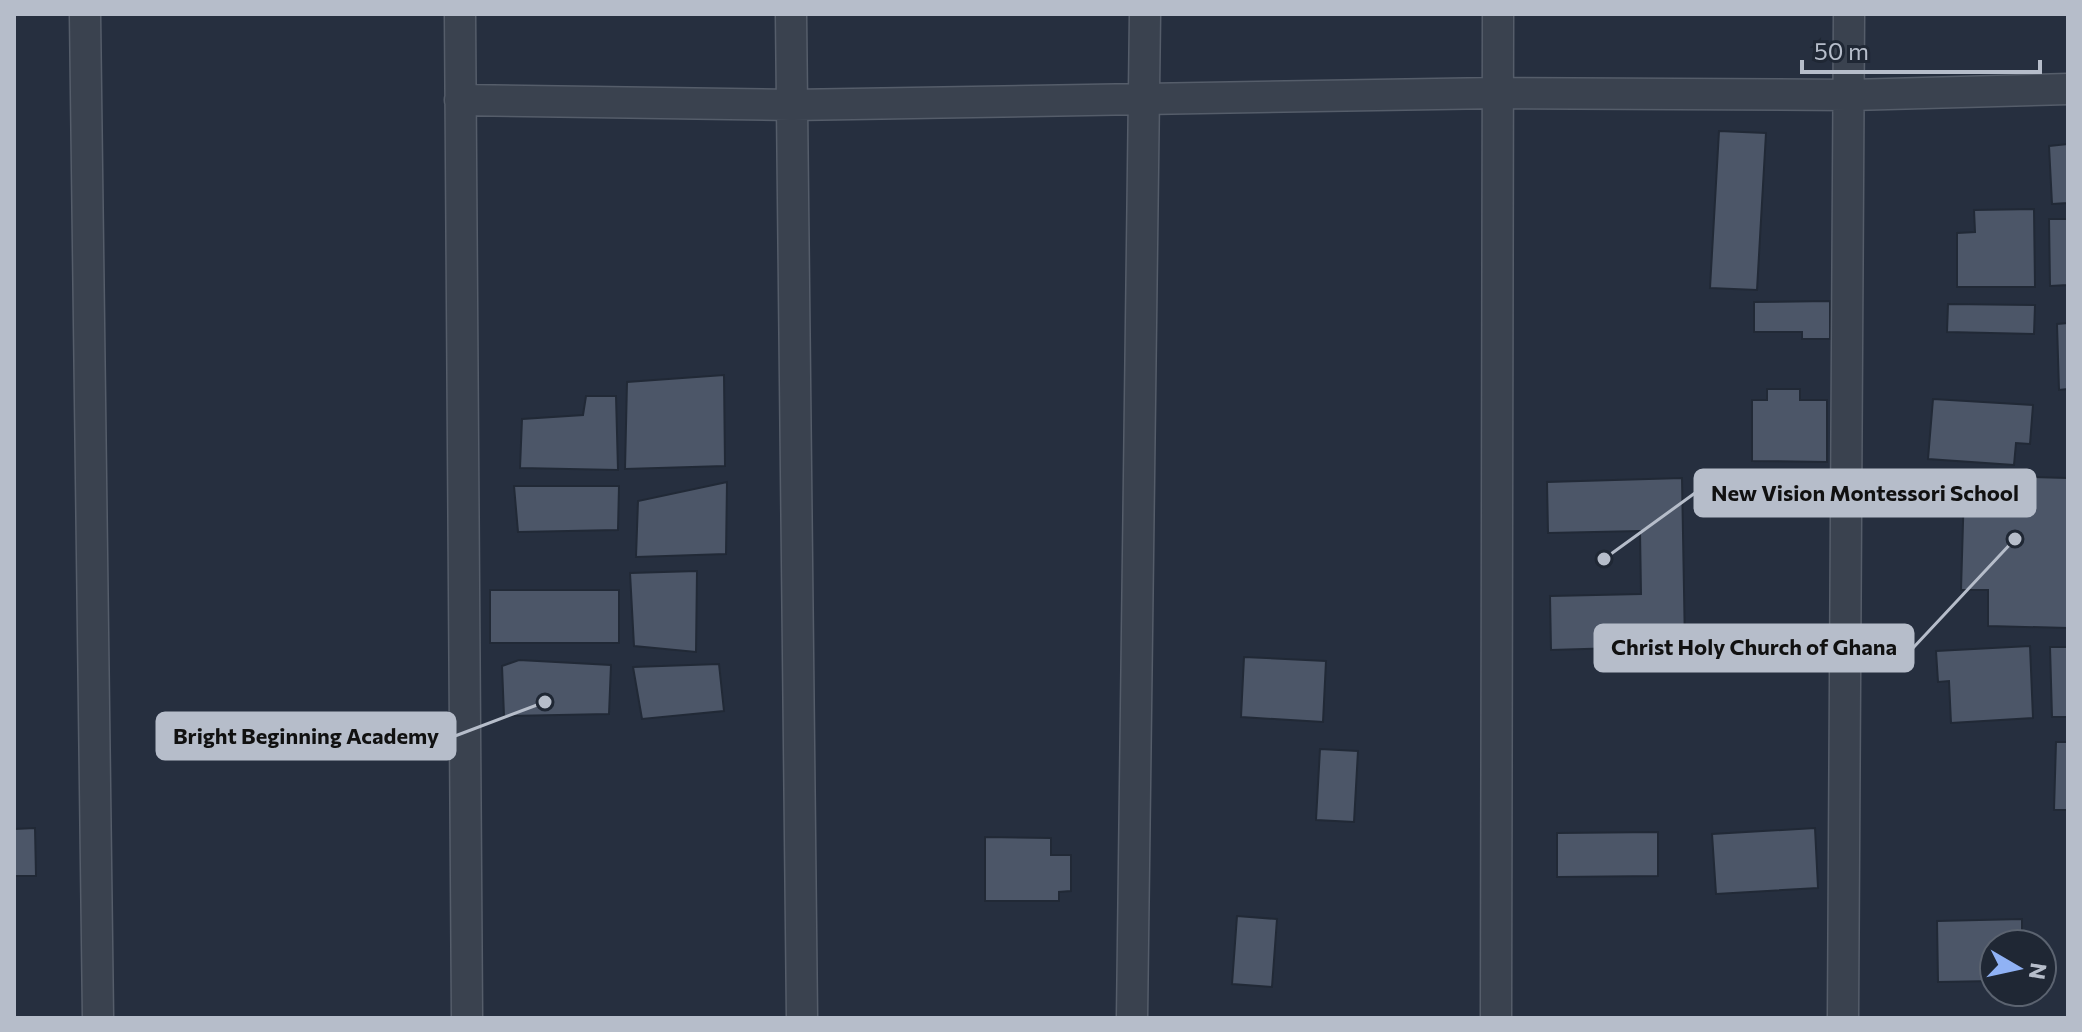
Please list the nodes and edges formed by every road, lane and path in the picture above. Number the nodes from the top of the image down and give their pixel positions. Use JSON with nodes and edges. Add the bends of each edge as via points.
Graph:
{"nodes":[{"id":1,"x":85,"y":14,"type":"edge"},
{"id":2,"x":460,"y":14,"type":"edge"},
{"id":3,"x":791,"y":14,"type":"edge"},
{"id":4,"x":1145,"y":14,"type":"edge"},
{"id":5,"x":1498,"y":14,"type":"edge"},
{"id":6,"x":1849,"y":14,"type":"edge"},
{"id":7,"x":2068,"y":89,"type":"edge"},
{"id":8,"x":1497,"y":93,"type":"junction"},
{"id":9,"x":1851,"y":95,"type":"junction"},
{"id":10,"x":1143,"y":98,"type":"junction"},
{"id":11,"x":460,"y":100,"type":"junction"},
{"id":12,"x":792,"y":105,"type":"junction"},
{"id":13,"x":98,"y":1018,"type":"edge"},
{"id":14,"x":467,"y":1018,"type":"edge"},
{"id":15,"x":802,"y":1018,"type":"edge"},
{"id":16,"x":1132,"y":1018,"type":"edge"},
{"id":17,"x":1496,"y":1018,"type":"edge"},
{"id":18,"x":1843,"y":1018,"type":"edge"}],
"edges":[{"from":1,"to":13,"type":"street"},
{"from":2,"to":11,"type":"street"},
{"from":3,"to":12,"type":"street"},
{"from":4,"to":10,"type":"street"},
{"from":5,"to":8,"type":"street"},
{"from":6,"to":9,"type":"street"},
{"from":7,"to":9,"type":"street"},
{"from":8,"to":9,"type":"street"},
{"from":8,"to":10,"type":"street"},
{"from":8,"to":17,"type":"street"},
{"from":9,"to":18,"type":"street"},
{"from":10,"to":12,"type":"street"},
{"from":10,"to":16,"type":"street"},
{"from":11,"to":12,"type":"street"},
{"from":11,"to":14,"type":"street"},
{"from":12,"to":15,"type":"street"}]}
